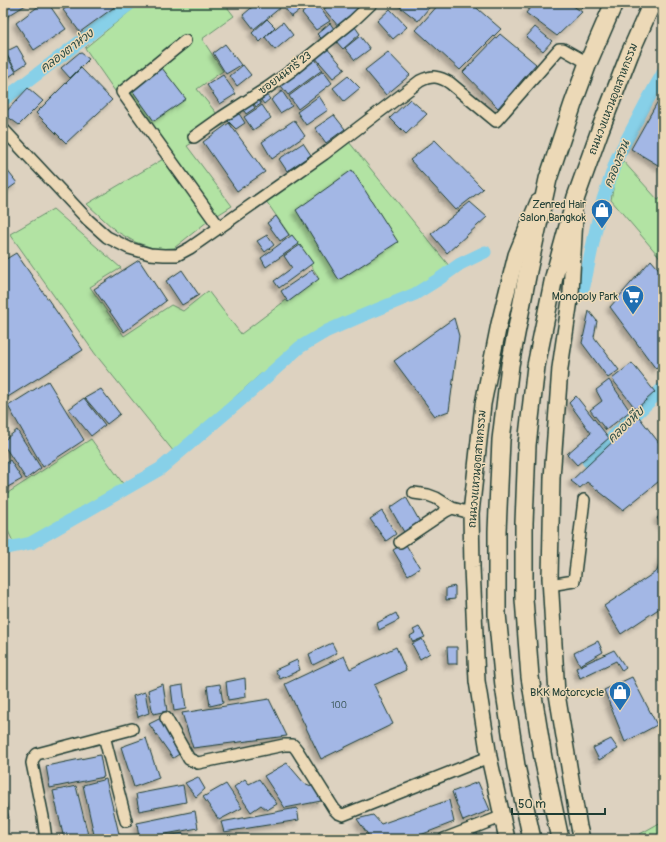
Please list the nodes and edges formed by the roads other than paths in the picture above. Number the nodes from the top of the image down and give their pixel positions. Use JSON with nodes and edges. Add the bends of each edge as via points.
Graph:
{"nodes":[{"id":1,"x":372,"y":3,"type":"edge"},
{"id":2,"x":614,"y":3,"type":"edge"},
{"id":3,"x":652,"y":3,"type":"edge"},
{"id":4,"x":185,"y":41,"type":"dead end"},
{"id":5,"x":588,"y":63,"type":"junction"},
{"id":6,"x":3,"y":129,"type":"edge"},
{"id":7,"x":194,"y":137,"type":"dead end"},
{"id":8,"x":548,"y":179,"type":"junction"},
{"id":9,"x":576,"y":197,"type":"junction"},
{"id":10,"x":219,"y":227,"type":"junction"},
{"id":11,"x":414,"y":493,"type":"dead end"},
{"id":12,"x":584,"y":500,"type":"dead end"},
{"id":13,"x":452,"y":508,"type":"junction"},
{"id":14,"x":472,"y":513,"type":"junction"},
{"id":15,"x":400,"y":542,"type":"dead end"},
{"id":16,"x":550,"y":585,"type":"junction"},
{"id":17,"x":166,"y":718,"type":"dead end"},
{"id":18,"x":132,"y":729,"type":"dead end"},
{"id":19,"x":104,"y":736,"type":"junction"},
{"id":20,"x":488,"y":757,"type":"junction"},
{"id":21,"x":501,"y":817,"type":"junction"},
{"id":22,"x":126,"y":821,"type":"dead end"},
{"id":23,"x":46,"y":839,"type":"edge"},
{"id":24,"x":444,"y":839,"type":"edge"},
{"id":25,"x":507,"y":839,"type":"edge"},
{"id":26,"x":532,"y":839,"type":"edge"},
{"id":27,"x":560,"y":839,"type":"edge"},
{"id":28,"x":582,"y":839,"type":"edge"}],
"edges":[{"from":1,"to":7,"type":"street","name":"ซอยนนทรี 23","via":[[291,71]]},
{"from":2,"to":5,"type":"main road","name":"ถนนวงแหวนอุตสาหกรรม"},
{"from":3,"to":9,"type":"main road","name":"ถนนวงแหวนอุตสาหกรรม","via":[[630,53]]},
{"from":4,"to":10,"type":"street","via":[[122,92]]},
{"from":5,"to":8,"type":"main road","name":"ถนนวงแหวนอุตสาหกรรม"},
{"from":5,"to":10,"type":"street","via":[[559,49],[496,121],[443,78],[429,77],[420,81],[324,154]]},
{"from":6,"to":10,"type":"street","via":[[88,220],[107,237],[129,248],[150,254],[177,255]]},
{"from":8,"to":14,"type":"main road","name":"ถนนวงแหวนอุตสาหกรรม","via":[[516,255],[499,324],[483,404]]},
{"from":8,"to":26,"type":"main road","name":"ถนนวงแหวนอุตสาหกรรม","via":[[510,365],[501,440],[497,531],[497,614],[504,686],[516,766]]},
{"from":9,"to":16,"type":"main road","name":"ถนนวงแหวนอุตสาหกรรม","via":[[571,293],[560,368],[552,478]]},
{"from":9,"to":27,"type":"main road","name":"ถนนวงแหวนอุตสาหกรรม","via":[[554,277],[536,366],[527,445],[524,523],[524,599],[530,677]]},
{"from":11,"to":13,"type":"street","via":[[436,498]]},
{"from":12,"to":16,"type":"street","via":[[574,581]]},
{"from":13,"to":14,"type":"street"},
{"from":13,"to":15,"type":"street"},
{"from":14,"to":20,"type":"main road","name":"ถนนวงแหวนอุตสาหกรรม","via":[[477,681]]},
{"from":16,"to":28,"type":"main road","name":"ถนนวงแหวนอุตสาหกรรม","via":[[557,694]]},
{"from":17,"to":20,"type":"street","via":[[189,759],[198,763],[293,745],[334,809],[343,815]]},
{"from":18,"to":19,"type":"street"},
{"from":19,"to":22,"type":"street"},
{"from":19,"to":23,"type":"street","via":[[38,754],[33,759]]},
{"from":20,"to":21,"type":"main road","name":"ถนนวงแหวนอุตสาหกรรม"},
{"from":21,"to":24,"type":"street"},
{"from":21,"to":25,"type":"main road","name":"ถนนวงแหวนอุตสาหกรรม"}]}
